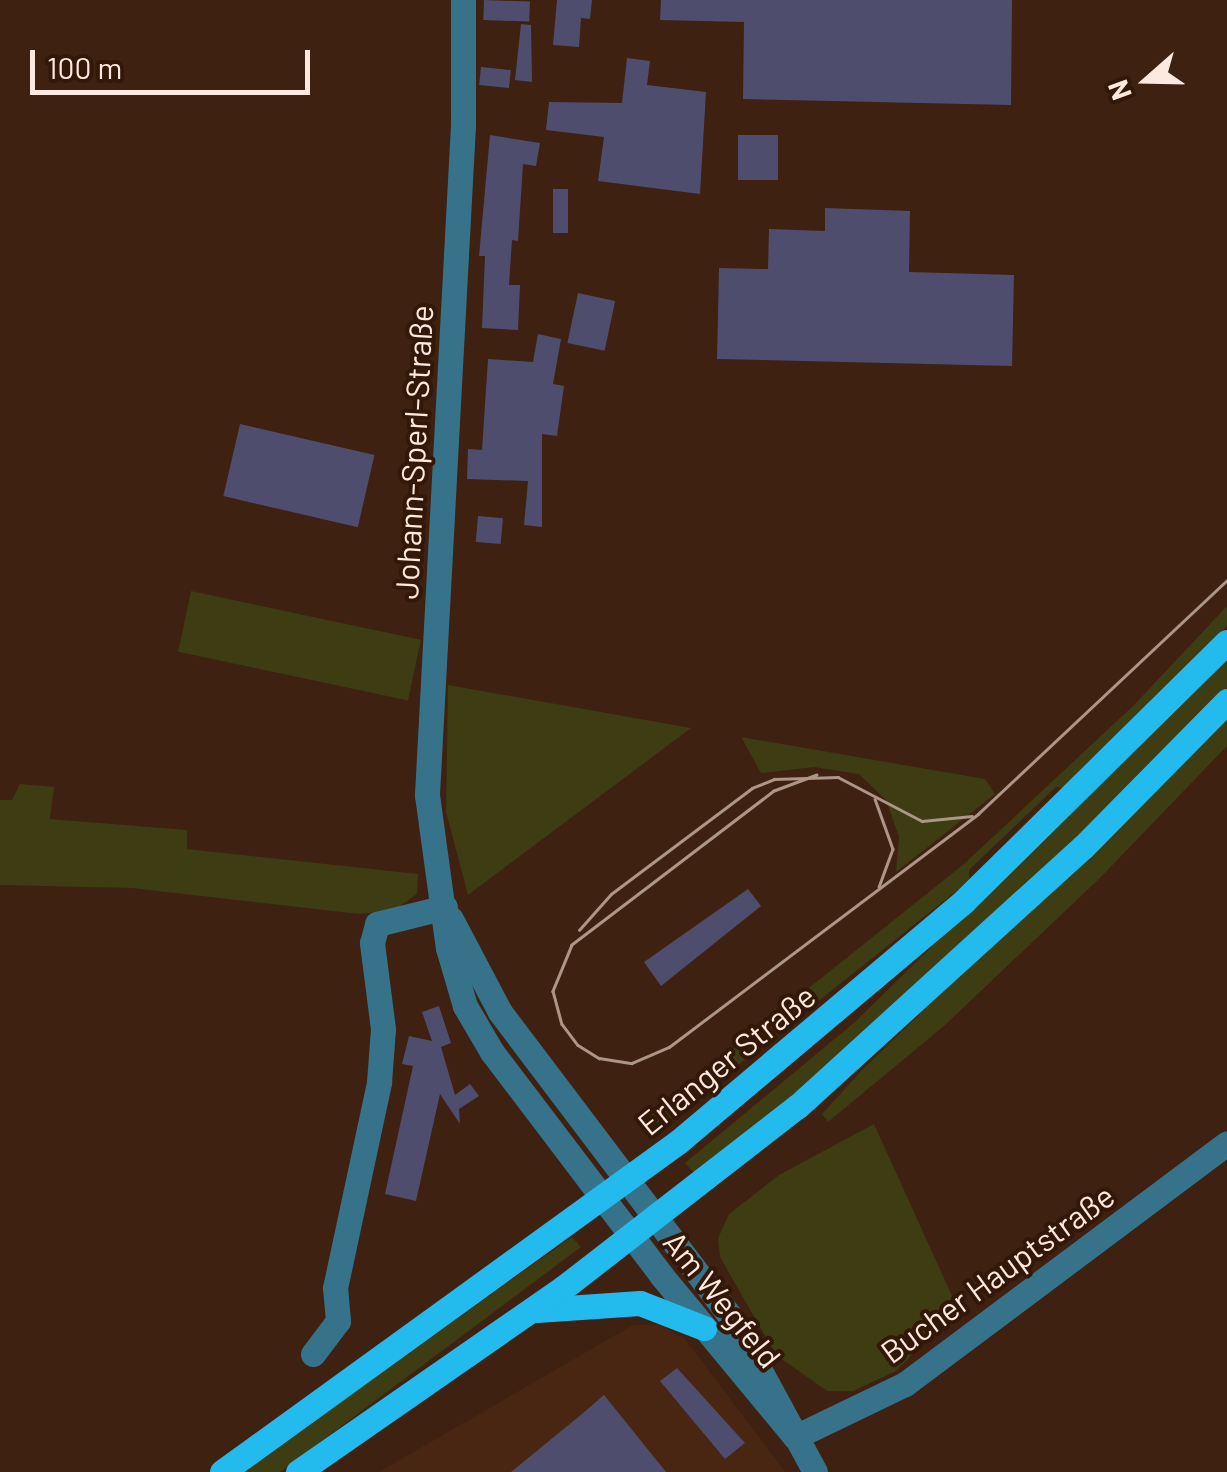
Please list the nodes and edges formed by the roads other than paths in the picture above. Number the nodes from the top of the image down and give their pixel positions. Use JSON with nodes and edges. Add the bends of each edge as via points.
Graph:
{"nodes":[{"id":1,"x":463,"y":0,"type":"edge"},
{"id":2,"x":1227,"y":642,"type":"edge"},
{"id":3,"x":1227,"y":701,"type":"edge"},
{"id":4,"x":445,"y":906,"type":"junction"},
{"id":5,"x":1227,"y":1143,"type":"edge"},
{"id":6,"x":630,"y":1179,"type":"junction"},
{"id":7,"x":602,"y":1200,"type":"junction"},
{"id":8,"x":658,"y":1217,"type":"junction"},
{"id":9,"x":631,"y":1237,"type":"junction"},
{"id":10,"x":532,"y":1311,"type":"junction"},
{"id":11,"x":704,"y":1328,"type":"junction"},
{"id":12,"x":312,"y":1354,"type":"dead end"},
{"id":13,"x":796,"y":1437,"type":"junction"},
{"id":14,"x":222,"y":1472,"type":"edge"},
{"id":15,"x":298,"y":1472,"type":"edge"},
{"id":16,"x":815,"y":1472,"type":"edge"}],
"edges":[{"from":1,"to":4,"type":"street","name":"Johann-Sperl-Straße","via":[[464,125],[426,795]]},
{"from":2,"to":6,"type":"main road","name":"Erlanger Straße","via":[[964,901]]},
{"from":3,"to":8,"type":"main road","via":[[891,1026]]},
{"from":4,"to":6,"type":"street","name":"Johann-Sperl-Straße","via":[[493,1001]]},
{"from":4,"to":7,"type":"street","name":"Johann-Sperl-Straße","via":[[448,948],[471,1020]]},
{"from":4,"to":12,"type":"street","via":[[377,924],[372,943],[383,1029],[379,1082],[335,1288],[338,1322]]},
{"from":5,"to":13,"type":"street","name":"Bucher Hauptstraße","via":[[905,1384]]},
{"from":6,"to":7,"type":"main road","name":"Erlanger Straße"},
{"from":6,"to":8,"type":"street","name":"Johann-Sperl-Straße"},
{"from":7,"to":9,"type":"street","name":"Am Wegfeld"},
{"from":7,"to":14,"type":"main road","name":"Erlanger Straße"},
{"from":8,"to":9,"type":"main road"},
{"from":8,"to":13,"type":"street","name":"Am Wegfeld","via":[[768,1374]]},
{"from":9,"to":10,"type":"main road"},
{"from":9,"to":11,"type":"street","name":"Am Wegfeld"},
{"from":10,"to":11,"type":"main road","via":[[640,1303]]},
{"from":10,"to":15,"type":"main road"},
{"from":11,"to":13,"type":"street","name":"Am Wegfeld"},
{"from":13,"to":16,"type":"street","name":"Am Wegfeld"}]}
